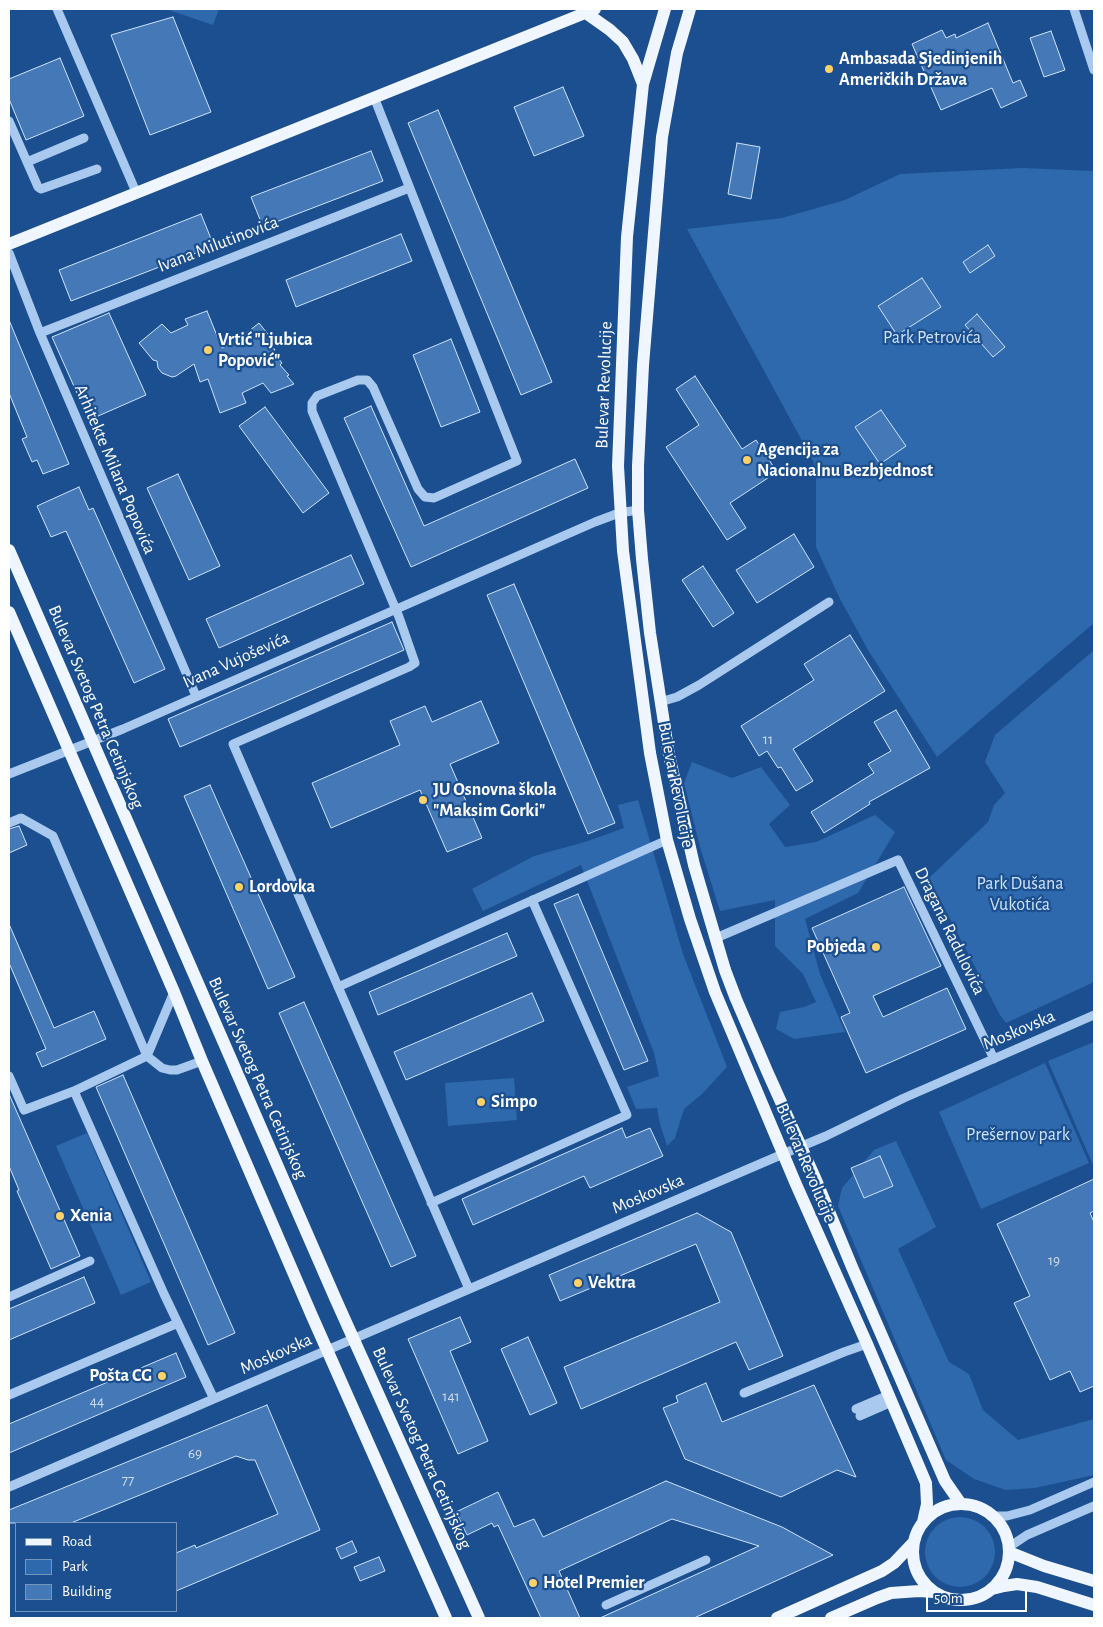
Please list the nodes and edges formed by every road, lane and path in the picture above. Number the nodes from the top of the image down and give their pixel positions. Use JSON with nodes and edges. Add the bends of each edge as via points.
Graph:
{"nodes":[{"id":1,"x":57,"y":9,"type":"edge"},
{"id":2,"x":665,"y":9,"type":"edge"},
{"id":3,"x":690,"y":9,"type":"edge"},
{"id":4,"x":1074,"y":9,"type":"edge"},
{"id":5,"x":590,"y":11,"type":"edge"},
{"id":6,"x":1094,"y":70,"type":"edge"},
{"id":7,"x":643,"y":84,"type":"junction"},
{"id":8,"x":374,"y":97,"type":"junction"},
{"id":9,"x":9,"y":121,"type":"edge"},
{"id":10,"x":84,"y":138,"type":"dead end"},
{"id":11,"x":27,"y":162,"type":"junction"},
{"id":12,"x":97,"y":169,"type":"dead end"},
{"id":13,"x":409,"y":188,"type":"junction"},
{"id":14,"x":136,"y":192,"type":"junction"},
{"id":15,"x":9,"y":244,"type":"edge"},
{"id":16,"x":9,"y":253,"type":"edge"},
{"id":17,"x":40,"y":333,"type":"junction"},
{"id":18,"x":638,"y":510,"type":"junction"},
{"id":19,"x":619,"y":513,"type":"junction"},
{"id":20,"x":9,"y":550,"type":"edge"},
{"id":21,"x":828,"y":602,"type":"dead end"},
{"id":22,"x":395,"y":610,"type":"junction"},
{"id":23,"x":9,"y":612,"type":"edge"},
{"id":24,"x":196,"y":696,"type":"junction"},
{"id":25,"x":660,"y":702,"type":"junction"},
{"id":26,"x":91,"y":742,"type":"junction"},
{"id":27,"x":68,"y":751,"type":"junction"},
{"id":28,"x":9,"y":774,"type":"edge"},
{"id":29,"x":9,"y":823,"type":"edge"},
{"id":30,"x":667,"y":840,"type":"junction"},
{"id":31,"x":532,"y":900,"type":"junction"},
{"id":32,"x":716,"y":938,"type":"junction"},
{"id":33,"x":338,"y":987,"type":"junction"},
{"id":34,"x":174,"y":992,"type":"junction"},
{"id":35,"x":1094,"y":1016,"type":"edge"},
{"id":36,"x":147,"y":1056,"type":"junction"},
{"id":37,"x":994,"y":1059,"type":"junction"},
{"id":38,"x":202,"y":1062,"type":"junction"},
{"id":39,"x":9,"y":1076,"type":"edge"},
{"id":40,"x":74,"y":1091,"type":"junction"},
{"id":41,"x":801,"y":1146,"type":"junction"},
{"id":42,"x":783,"y":1154,"type":"junction"},
{"id":43,"x":431,"y":1203,"type":"junction"},
{"id":44,"x":90,"y":1261,"type":"dead end"},
{"id":45,"x":469,"y":1289,"type":"junction"},
{"id":46,"x":9,"y":1297,"type":"edge"},
{"id":47,"x":178,"y":1323,"type":"junction"},
{"id":48,"x":353,"y":1339,"type":"junction"},
{"id":49,"x":867,"y":1344,"type":"junction"},
{"id":50,"x":327,"y":1349,"type":"junction"},
{"id":51,"x":744,"y":1393,"type":"dead end"},
{"id":52,"x":9,"y":1395,"type":"edge"},
{"id":53,"x":890,"y":1398,"type":"junction"},
{"id":54,"x":214,"y":1399,"type":"junction"},
{"id":55,"x":858,"y":1413,"type":"dead end"},
{"id":56,"x":1094,"y":1482,"type":"edge"},
{"id":57,"x":9,"y":1487,"type":"edge"},
{"id":58,"x":961,"y":1504,"type":"junction"},
{"id":59,"x":1094,"y":1506,"type":"edge"},
{"id":60,"x":993,"y":1516,"type":"junction"},
{"id":61,"x":923,"y":1522,"type":"junction"},
{"id":62,"x":914,"y":1542,"type":"junction"},
{"id":63,"x":1009,"y":1549,"type":"junction"},
{"id":64,"x":706,"y":1560,"type":"dead end"},
{"id":65,"x":1094,"y":1581,"type":"edge"},
{"id":66,"x":992,"y":1589,"type":"junction"},
{"id":67,"x":934,"y":1592,"type":"junction"},
{"id":68,"x":606,"y":1605,"type":"dead end"},
{"id":69,"x":1094,"y":1605,"type":"edge"},
{"id":70,"x":446,"y":1618,"type":"edge"},
{"id":71,"x":479,"y":1618,"type":"edge"},
{"id":72,"x":777,"y":1618,"type":"edge"},
{"id":73,"x":831,"y":1618,"type":"edge"}],
"edges":[{"from":1,"to":14,"type":"street"},
{"from":2,"to":7,"type":"main road","name":"Bulevar Revolucije"},
{"from":3,"to":18,"type":"main road","name":"Bulevar Revolucije","via":[[677,54],[662,138],[643,365]]},
{"from":4,"to":6,"type":"street"},
{"from":5,"to":7,"type":"main road","via":[[623,42]]},
{"from":5,"to":8,"type":"main road"},
{"from":7,"to":19,"type":"main road","name":"Bulevar Revolucije","via":[[627,238]]},
{"from":8,"to":13,"type":"street"},
{"from":8,"to":14,"type":"main road"},
{"from":9,"to":11,"type":"street"},
{"from":10,"to":11,"type":"street"},
{"from":11,"to":12,"type":"street","via":[[38,187],[42,189]]},
{"from":13,"to":17,"type":"street","name":"Ivana Milutinovića"},
{"from":13,"to":22,"type":"street","via":[[517,461],[434,498],[425,497],[418,489],[367,380],[358,380],[317,396],[312,403],[312,411]]},
{"from":14,"to":15,"type":"main road"},
{"from":16,"to":17,"type":"street","name":"Arhitekte Milana Popovića"},
{"from":17,"to":24,"type":"street","name":"Arhitekte Milana Popovića"},
{"from":18,"to":19,"type":"street","name":"Ivana Vujoševića"},
{"from":18,"to":25,"type":"main road","name":"Bulevar Revolucije"},
{"from":19,"to":22,"type":"street","name":"Ivana Vujoševića"},
{"from":19,"to":30,"type":"main road","name":"Bulevar Revolucije","via":[[647,732]]},
{"from":20,"to":26,"type":"main road","name":"Bulevar Svetog Petra Cetinjskog"},
{"from":21,"to":25,"type":"street","via":[[699,685]]},
{"from":22,"to":24,"type":"street","name":"Ivana Vujoševića"},
{"from":22,"to":33,"type":"street","via":[[414,659],[412,666],[233,744]]},
{"from":23,"to":27,"type":"main road"},
{"from":24,"to":26,"type":"street","name":"Ivana Vujoševića"},
{"from":25,"to":32,"type":"main road","name":"Bulevar Revolucije","via":[[680,808]]},
{"from":26,"to":27,"type":"street","name":"Ivana Vujoševića"},
{"from":26,"to":48,"type":"main road","name":"Bulevar Svetog Petra Cetinjskog"},
{"from":27,"to":28,"type":"street","name":"Ivana Vujoševića"},
{"from":27,"to":34,"type":"main road"},
{"from":29,"to":36,"type":"street","via":[[21,818],[53,836]]},
{"from":30,"to":31,"type":"street"},
{"from":30,"to":42,"type":"main road","name":"Bulevar Revolucije","via":[[715,992]]},
{"from":31,"to":33,"type":"street"},
{"from":31,"to":43,"type":"street","via":[[627,1115]]},
{"from":32,"to":37,"type":"street","name":"Dragana Radulovića","via":[[898,860]]},
{"from":32,"to":41,"type":"main road","name":"Bulevar Revolucije","via":[[736,999]]},
{"from":33,"to":43,"type":"street"},
{"from":34,"to":36,"type":"street"},
{"from":34,"to":38,"type":"main road"},
{"from":35,"to":37,"type":"street","name":"Moskovska"},
{"from":36,"to":38,"type":"street","via":[[170,1070]]},
{"from":36,"to":40,"type":"street"},
{"from":37,"to":41,"type":"street","name":"Moskovska"},
{"from":38,"to":50,"type":"main road"},
{"from":39,"to":40,"type":"street","via":[[24,1110]]},
{"from":40,"to":47,"type":"street"},
{"from":41,"to":42,"type":"street","name":"Moskovska"},
{"from":41,"to":58,"type":"main road","name":"Bulevar Revolucije","via":[[946,1481]]},
{"from":42,"to":45,"type":"street","name":"Moskovska"},
{"from":42,"to":49,"type":"main road","name":"Bulevar Revolucije"},
{"from":43,"to":45,"type":"street"},
{"from":44,"to":46,"type":"street"},
{"from":45,"to":48,"type":"street","name":"Moskovska"},
{"from":47,"to":52,"type":"street"},
{"from":47,"to":54,"type":"street"},
{"from":48,"to":50,"type":"street","name":"Moskovska"},
{"from":48,"to":71,"type":"main road","name":"Bulevar Svetog Petra Cetinjskog"},
{"from":49,"to":51,"type":"street"},
{"from":49,"to":53,"type":"main road","name":"Bulevar Revolucije"},
{"from":50,"to":54,"type":"street","name":"Moskovska"},
{"from":50,"to":70,"type":"main road"},
{"from":53,"to":55,"type":"street"},
{"from":53,"to":61,"type":"main road","name":"Bulevar Revolucije","via":[[926,1483],[927,1504]]},
{"from":54,"to":57,"type":"street","name":"Moskovska"},
{"from":56,"to":60,"type":"street","via":[[1030,1510]]},
{"from":58,"to":60,"type":"main road"},
{"from":58,"to":61,"type":"main road","via":[[936,1511]]},
{"from":59,"to":63,"type":"street","via":[[1027,1535]]},
{"from":60,"to":63,"type":"main road","via":[[1001,1525]]},
{"from":61,"to":62,"type":"main road"},
{"from":62,"to":67,"type":"main road","via":[[915,1565]]},
{"from":62,"to":72,"type":"main road","via":[[882,1571]]},
{"from":63,"to":65,"type":"main road","via":[[1025,1559]]},
{"from":63,"to":66,"type":"main road","via":[[1005,1572]]},
{"from":64,"to":68,"type":"street"},
{"from":66,"to":67,"type":"main road","via":[[968,1600],[951,1599]]},
{"from":66,"to":69,"type":"main road","via":[[1017,1584],[1037,1587]]},
{"from":67,"to":73,"type":"main road","via":[[892,1593]]}]}
